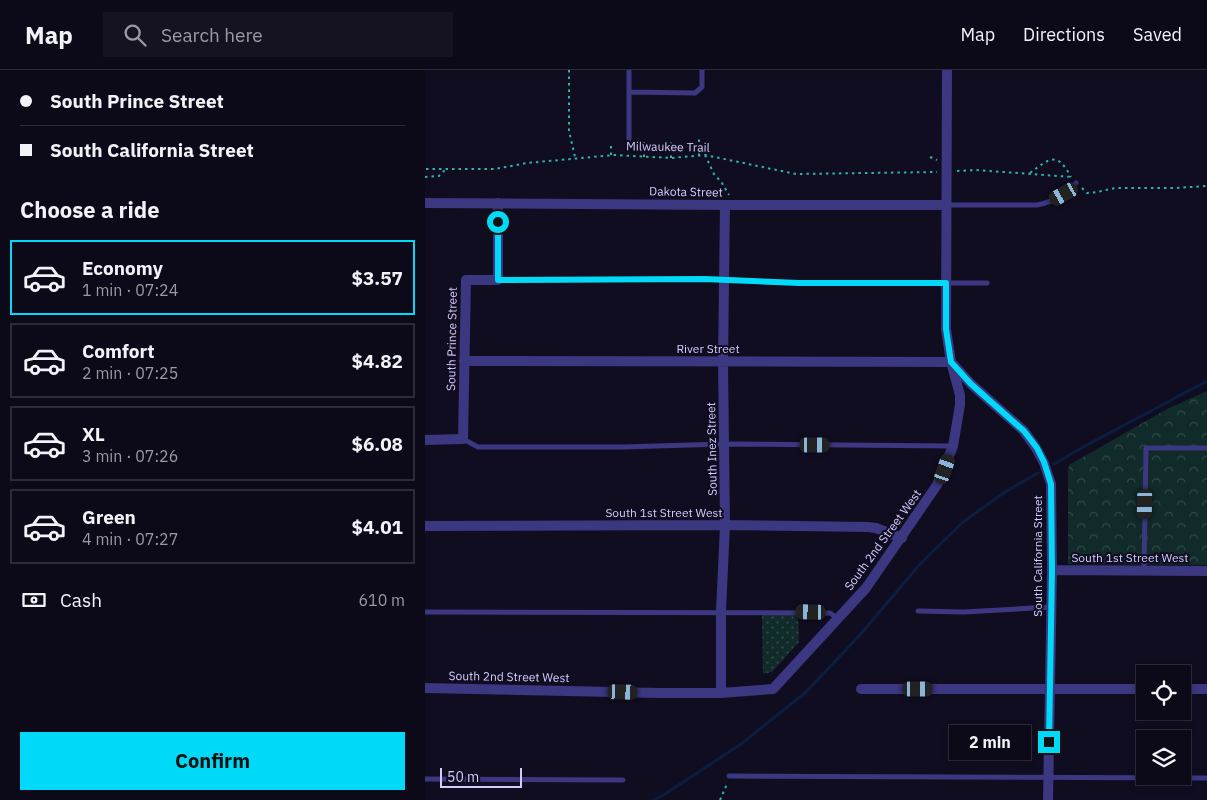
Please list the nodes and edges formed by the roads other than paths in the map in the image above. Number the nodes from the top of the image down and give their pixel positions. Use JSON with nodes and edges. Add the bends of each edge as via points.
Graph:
{"nodes":[{"id":1,"x":629,"y":70,"type":"edge"},
{"id":2,"x":702,"y":70,"type":"edge"},
{"id":3,"x":947,"y":70,"type":"edge"},
{"id":4,"x":629,"y":92,"type":"junction"},
{"id":5,"x":629,"y":139,"type":"dead end"},
{"id":6,"x":1076,"y":183,"type":"dead end"},
{"id":7,"x":727,"y":201,"type":"junction"},
{"id":8,"x":425,"y":203,"type":"edge"},
{"id":9,"x":498,"y":203,"type":"junction"},
{"id":10,"x":947,"y":205,"type":"junction"},
{"id":11,"x":498,"y":280,"type":"junction"},
{"id":12,"x":724,"y":281,"type":"junction"},
{"id":13,"x":946,"y":283,"type":"junction"},
{"id":14,"x":987,"y":283,"type":"dead end"},
{"id":15,"x":464,"y":361,"type":"junction"},
{"id":16,"x":723,"y":362,"type":"junction"},
{"id":17,"x":951,"y":362,"type":"junction"},
{"id":18,"x":425,"y":440,"type":"edge"},
{"id":19,"x":463,"y":440,"type":"junction"},
{"id":20,"x":724,"y":444,"type":"junction"},
{"id":21,"x":953,"y":446,"type":"junction"},
{"id":22,"x":1207,"y":448,"type":"edge"},
{"id":23,"x":725,"y":525,"type":"junction"},
{"id":24,"x":425,"y":526,"type":"edge"},
{"id":25,"x":902,"y":538,"type":"junction"},
{"id":26,"x":1052,"y":570,"type":"junction"},
{"id":27,"x":1144,"y":571,"type":"junction"},
{"id":28,"x":1207,"y":571,"type":"edge"},
{"id":29,"x":1051,"y":607,"type":"junction"},
{"id":30,"x":721,"y":611,"type":"junction"},
{"id":31,"x":918,"y":611,"type":"dead end"},
{"id":32,"x":425,"y":612,"type":"edge"},
{"id":33,"x":838,"y":619,"type":"junction"},
{"id":34,"x":425,"y":688,"type":"edge"},
{"id":35,"x":861,"y":689,"type":"dead end"},
{"id":36,"x":1050,"y":689,"type":"junction"},
{"id":37,"x":1136,"y":689,"type":"edge"},
{"id":38,"x":1191,"y":689,"type":"edge"},
{"id":39,"x":1207,"y":689,"type":"edge"},
{"id":40,"x":721,"y":693,"type":"junction"},
{"id":41,"x":729,"y":776,"type":"road end"},
{"id":42,"x":1048,"y":776,"type":"junction"},
{"id":43,"x":1207,"y":778,"type":"edge"},
{"id":44,"x":425,"y":779,"type":"edge"},
{"id":45,"x":623,"y":780,"type":"dead end"},
{"id":46,"x":1048,"y":800,"type":"edge"}],
"edges":[{"from":1,"to":4,"type":"lane"},
{"from":2,"to":4,"type":"lane","via":[[702,87],[695,92]]},
{"from":3,"to":10,"type":"street","via":[[942,171]]},
{"from":4,"to":5,"type":"lane"},
{"from":6,"to":10,"type":"lane","via":[[1049,203]]},
{"from":7,"to":9,"type":"street","name":"Dakota Street"},
{"from":7,"to":10,"type":"street","name":"Dakota Street"},
{"from":7,"to":12,"type":"street","name":"South Inez Street"},
{"from":8,"to":9,"type":"street","name":"Dakota Street"},
{"from":9,"to":11,"type":"street"},
{"from":10,"to":13,"type":"street"},
{"from":11,"to":12,"type":"lane"},
{"from":11,"to":15,"type":"street","name":"South Prince Street","via":[[466,280]]},
{"from":12,"to":13,"type":"lane"},
{"from":12,"to":16,"type":"street","name":"South Inez Street"},
{"from":13,"to":14,"type":"lane"},
{"from":13,"to":17,"type":"street","via":[[946,329]]},
{"from":15,"to":16,"type":"street","name":"River Street"},
{"from":15,"to":19,"type":"street","name":"South Prince Street"},
{"from":16,"to":17,"type":"street","name":"River Street"},
{"from":16,"to":20,"type":"street","name":"South Inez Street"},
{"from":17,"to":21,"type":"street","name":"South 2nd Street West","via":[[960,394]]},
{"from":17,"to":26,"type":"street","name":"South California Street","via":[[1024,431],[1044,462],[1051,484]]},
{"from":18,"to":19,"type":"street"},
{"from":19,"to":20,"type":"lane","via":[[479,447]]},
{"from":20,"to":21,"type":"lane"},
{"from":20,"to":23,"type":"street","name":"South Inez Street"},
{"from":21,"to":25,"type":"street","name":"South 2nd Street West","via":[[937,485]]},
{"from":22,"to":27,"type":"lane","via":[[1146,448]]},
{"from":23,"to":24,"type":"street","name":"South 1st Street West"},
{"from":23,"to":25,"type":"street","name":"South 1st Street West","via":[[869,527]]},
{"from":23,"to":30,"type":"street","name":"South Inez Street"},
{"from":25,"to":33,"type":"street","name":"South 2nd Street West","via":[[866,588]]},
{"from":26,"to":27,"type":"street","name":"South 1st Street West"},
{"from":26,"to":29,"type":"street","name":"South California Street"},
{"from":27,"to":28,"type":"street","name":"South 1st Street West"},
{"from":29,"to":31,"type":"lane"},
{"from":29,"to":36,"type":"street","name":"South California Street"},
{"from":30,"to":32,"type":"lane"},
{"from":30,"to":33,"type":"lane","via":[[830,613]]},
{"from":30,"to":40,"type":"street","name":"South Inez Street"},
{"from":33,"to":40,"type":"street","name":"South 2nd Street West","via":[[773,689]]},
{"from":34,"to":40,"type":"street","name":"South 2nd Street West"},
{"from":35,"to":36,"type":"street"},
{"from":36,"to":37,"type":"street"},
{"from":36,"to":42,"type":"street","name":"South California Street"},
{"from":38,"to":39,"type":"street"},
{"from":41,"to":42,"type":"lane"},
{"from":42,"to":43,"type":"lane"},
{"from":42,"to":46,"type":"street","name":"South California Street"},
{"from":44,"to":45,"type":"lane"}]}
